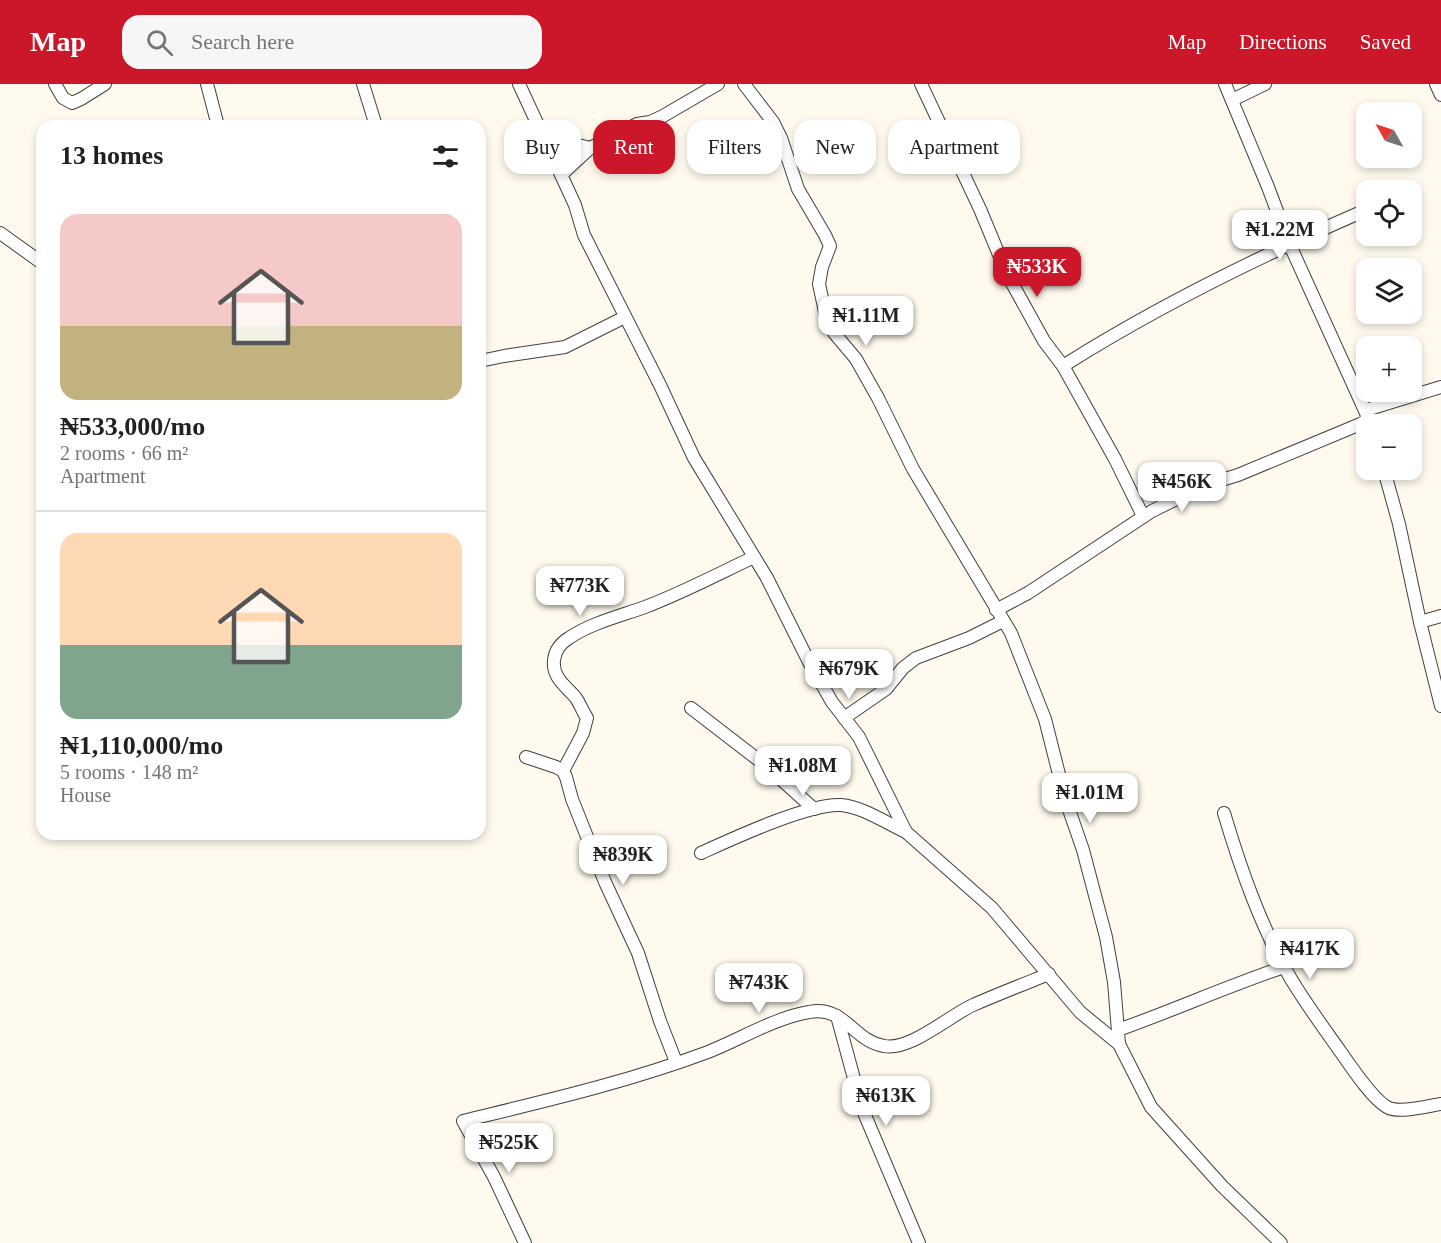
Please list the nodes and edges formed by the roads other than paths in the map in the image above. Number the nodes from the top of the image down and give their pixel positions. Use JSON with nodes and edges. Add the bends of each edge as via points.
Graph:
{"nodes":[{"id":1,"x":55,"y":84,"type":"edge"},
{"id":2,"x":105,"y":84,"type":"edge"},
{"id":3,"x":207,"y":84,"type":"edge"},
{"id":4,"x":363,"y":84,"type":"edge"},
{"id":5,"x":519,"y":84,"type":"edge"},
{"id":6,"x":718,"y":84,"type":"edge"},
{"id":7,"x":744,"y":84,"type":"edge"},
{"id":8,"x":921,"y":84,"type":"edge"},
{"id":9,"x":1225,"y":84,"type":"edge"},
{"id":10,"x":1265,"y":84,"type":"edge"},
{"id":11,"x":1436,"y":84,"type":"edge"},
{"id":12,"x":1441,"y":95,"type":"edge"},
{"id":13,"x":1232,"y":100,"type":"junction"},
{"id":14,"x":216,"y":120,"type":"edge"},
{"id":15,"x":374,"y":120,"type":"edge"},
{"id":16,"x":536,"y":120,"type":"edge"},
{"id":17,"x":581,"y":146,"type":"edge"},
{"id":18,"x":590,"y":148,"type":"junction"},
{"id":19,"x":581,"y":156,"type":"edge"},
{"id":20,"x":562,"y":174,"type":"edge"},
{"id":21,"x":1356,"y":214,"type":"edge"},
{"id":22,"x":0,"y":233,"type":"edge"},
{"id":23,"x":1289,"y":243,"type":"junction"},
{"id":24,"x":36,"y":259,"type":"edge"},
{"id":25,"x":625,"y":317,"type":"junction"},
{"id":26,"x":486,"y":360,"type":"edge"},
{"id":27,"x":1063,"y":366,"type":"junction"},
{"id":28,"x":1441,"y":387,"type":"edge"},
{"id":29,"x":1367,"y":414,"type":"edge"},
{"id":30,"x":1378,"y":414,"type":"edge"},
{"id":31,"x":1356,"y":424,"type":"edge"},
{"id":32,"x":1387,"y":480,"type":"edge"},
{"id":33,"x":1143,"y":516,"type":"junction"},
{"id":34,"x":754,"y":557,"type":"junction"},
{"id":35,"x":1000,"y":615,"type":"junction"},
{"id":36,"x":1441,"y":616,"type":"edge"},
{"id":37,"x":1420,"y":622,"type":"junction"},
{"id":38,"x":1441,"y":706,"type":"edge"},
{"id":39,"x":691,"y":708,"type":"dead end"},
{"id":40,"x":844,"y":718,"type":"junction"},
{"id":41,"x":526,"y":757,"type":"dead end"},
{"id":42,"x":563,"y":771,"type":"junction"},
{"id":43,"x":814,"y":809,"type":"junction"},
{"id":44,"x":1224,"y":813,"type":"dead end"},
{"id":45,"x":906,"y":832,"type":"junction"},
{"id":46,"x":701,"y":854,"type":"dead end"},
{"id":47,"x":1284,"y":967,"type":"junction"},
{"id":48,"x":1049,"y":974,"type":"junction"},
{"id":49,"x":837,"y":1016,"type":"junction"},
{"id":50,"x":1118,"y":1030,"type":"junction"},
{"id":51,"x":1119,"y":1044,"type":"junction"},
{"id":52,"x":676,"y":1062,"type":"junction"},
{"id":53,"x":1441,"y":1104,"type":"edge"},
{"id":54,"x":525,"y":1243,"type":"edge"},
{"id":55,"x":919,"y":1243,"type":"edge"},
{"id":56,"x":1281,"y":1243,"type":"edge"}],
"edges":[{"from":1,"to":2,"type":"street","via":[[63,98],[72,103]]},
{"from":3,"to":14,"type":"street"},
{"from":4,"to":15,"type":"street"},
{"from":5,"to":16,"type":"street"},
{"from":6,"to":18,"type":"street","via":[[663,116],[637,124]]},
{"from":7,"to":35,"type":"street","via":[[773,122],[798,189],[830,246],[819,284],[827,321],[856,359],[914,469]]},
{"from":8,"to":27,"type":"street","via":[[1007,274],[1044,341]]},
{"from":9,"to":13,"type":"street"},
{"from":10,"to":13,"type":"street"},
{"from":11,"to":12,"type":"street"},
{"from":13,"to":23,"type":"street"},
{"from":17,"to":18,"type":"street"},
{"from":18,"to":19,"type":"street"},
{"from":20,"to":25,"type":"street","via":[[584,235]]},
{"from":21,"to":23,"type":"street"},
{"from":22,"to":24,"type":"street"},
{"from":23,"to":27,"type":"street","via":[[1172,301]]},
{"from":23,"to":29,"type":"street"},
{"from":25,"to":26,"type":"street","via":[[565,346]]},
{"from":25,"to":34,"type":"street","via":[[694,458]]},
{"from":27,"to":33,"type":"street"},
{"from":28,"to":30,"type":"street"},
{"from":31,"to":33,"type":"street","via":[[1238,475],[1205,485]]},
{"from":32,"to":37,"type":"street"},
{"from":33,"to":35,"type":"street"},
{"from":34,"to":40,"type":"street","via":[[809,662]]},
{"from":34,"to":42,"type":"street","via":[[563,642],[556,651],[555,671],[587,718]]},
{"from":35,"to":40,"type":"street","via":[[969,638],[916,658],[886,689]]},
{"from":35,"to":50,"type":"street","via":[[1045,719],[1083,849],[1106,937]]},
{"from":36,"to":37,"type":"street"},
{"from":37,"to":38,"type":"street"},
{"from":39,"to":43,"type":"street"},
{"from":40,"to":45,"type":"street","via":[[859,737]]},
{"from":41,"to":42,"type":"street"},
{"from":42,"to":52,"type":"street","via":[[605,882],[638,953]]},
{"from":43,"to":45,"type":"street","via":[[841,805],[855,808]]},
{"from":43,"to":46,"type":"street"},
{"from":44,"to":47,"type":"street","via":[[1238,861]]},
{"from":45,"to":48,"type":"street","via":[[992,908]]},
{"from":47,"to":50,"type":"street"},
{"from":47,"to":53,"type":"street","via":[[1347,1062],[1388,1108]]},
{"from":48,"to":49,"type":"street","via":[[971,1006],[901,1045],[885,1047],[870,1042]]},
{"from":48,"to":51,"type":"street","via":[[1080,1012]]},
{"from":49,"to":52,"type":"street","via":[[829,1011],[787,1018]]},
{"from":49,"to":55,"type":"street","via":[[862,1108]]},
{"from":50,"to":51,"type":"street"},
{"from":51,"to":56,"type":"street","via":[[1151,1107],[1222,1186]]},
{"from":52,"to":54,"type":"street","via":[[582,1093],[463,1121]]}]}
